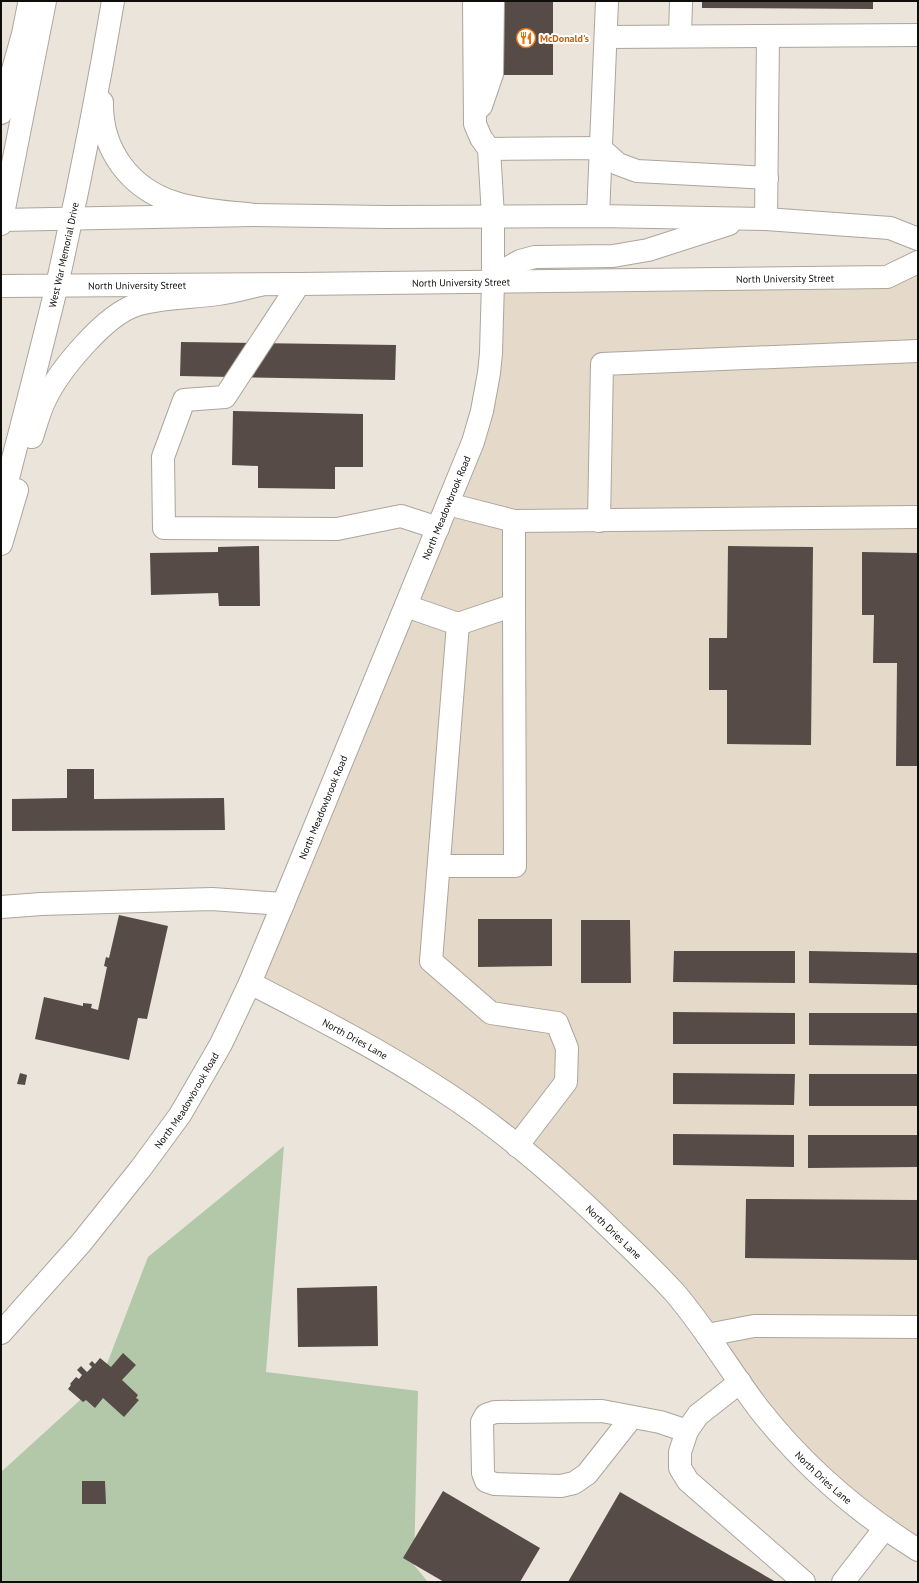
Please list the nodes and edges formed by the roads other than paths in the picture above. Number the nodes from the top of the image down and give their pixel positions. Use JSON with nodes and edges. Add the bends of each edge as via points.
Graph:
{"nodes":[{"id":1,"x":30,"y":1,"type":"edge"},
{"id":2,"x":45,"y":1,"type":"edge"},
{"id":3,"x":113,"y":1,"type":"edge"},
{"id":4,"x":474,"y":1,"type":"edge"},
{"id":5,"x":493,"y":1,"type":"edge"},
{"id":6,"x":600,"y":1,"type":"edge"},
{"id":7,"x":607,"y":1,"type":"edge"},
{"id":8,"x":681,"y":1,"type":"edge"},
{"id":9,"x":918,"y":35,"type":"edge"},
{"id":10,"x":606,"y":36,"type":"junction"},
{"id":11,"x":680,"y":36,"type":"junction"},
{"id":12,"x":768,"y":36,"type":"junction"},
{"id":13,"x":106,"y":41,"type":"junction"},
{"id":14,"x":1,"y":113,"type":"edge"},
{"id":15,"x":475,"y":124,"type":"junction"},
{"id":16,"x":600,"y":148,"type":"junction"},
{"id":17,"x":489,"y":149,"type":"junction"},
{"id":18,"x":767,"y":178,"type":"junction"},
{"id":19,"x":254,"y":215,"type":"junction"},
{"id":20,"x":493,"y":216,"type":"junction"},
{"id":21,"x":598,"y":216,"type":"junction"},
{"id":22,"x":745,"y":219,"type":"junction"},
{"id":23,"x":766,"y":219,"type":"junction"},
{"id":24,"x":71,"y":220,"type":"junction"},
{"id":25,"x":1,"y":222,"type":"edge"},
{"id":26,"x":918,"y":239,"type":"edge"},
{"id":27,"x":918,"y":262,"type":"edge"},
{"id":28,"x":493,"y":282,"type":"junction"},
{"id":29,"x":299,"y":284,"type":"junction"},
{"id":30,"x":260,"y":285,"type":"junction"},
{"id":31,"x":1,"y":286,"type":"edge"},
{"id":32,"x":56,"y":286,"type":"junction"},
{"id":33,"x":918,"y":351,"type":"edge"},
{"id":34,"x":448,"y":504,"type":"junction"},
{"id":35,"x":1,"y":505,"type":"edge"},
{"id":36,"x":918,"y":517,"type":"edge"},
{"id":37,"x":599,"y":520,"type":"junction"},
{"id":38,"x":514,"y":521,"type":"junction"},
{"id":39,"x":438,"y":528,"type":"junction"},
{"id":40,"x":1,"y":544,"type":"edge"},
{"id":41,"x":514,"y":605,"type":"junction"},
{"id":42,"x":406,"y":606,"type":"junction"},
{"id":43,"x":458,"y":624,"type":"junction"},
{"id":44,"x":439,"y":866,"type":"junction"},
{"id":45,"x":282,"y":904,"type":"junction"},
{"id":46,"x":1,"y":907,"type":"edge"},
{"id":47,"x":250,"y":983,"type":"junction"},
{"id":48,"x":517,"y":1146,"type":"junction"},
{"id":49,"x":918,"y":1327,"type":"edge"},
{"id":50,"x":1,"y":1333,"type":"edge"},
{"id":51,"x":707,"y":1335,"type":"junction"},
{"id":52,"x":740,"y":1382,"type":"junction"},
{"id":53,"x":632,"y":1417,"type":"junction"},
{"id":54,"x":687,"y":1431,"type":"junction"},
{"id":55,"x":885,"y":1528,"type":"junction"},
{"id":56,"x":918,"y":1550,"type":"edge"},
{"id":57,"x":804,"y":1582,"type":"edge"},
{"id":58,"x":843,"y":1582,"type":"edge"}],
"edges":[{"from":1,"to":14,"type":"main road"},
{"from":2,"to":25,"type":"main road"},
{"from":3,"to":13,"type":"main road","name":"West War Memorial Drive"},
{"from":4,"to":15,"type":"main road"},
{"from":5,"to":15,"type":"main road","via":[[492,74]]},
{"from":6,"to":10,"type":"main road"},
{"from":7,"to":10,"type":"main road"},
{"from":8,"to":11,"type":"main road"},
{"from":9,"to":12,"type":"main road"},
{"from":10,"to":11,"type":"main road"},
{"from":10,"to":16,"type":"main road"},
{"from":11,"to":12,"type":"main road"},
{"from":12,"to":18,"type":"main road"},
{"from":13,"to":19,"type":"main road","via":[[102,85],[103,123],[109,145],[121,166],[151,193],[171,202]]},
{"from":13,"to":24,"type":"main road","name":"West War Memorial Drive"},
{"from":15,"to":17,"type":"main road"},
{"from":16,"to":17,"type":"main road"},
{"from":16,"to":18,"type":"main road","via":[[618,164],[637,171]]},
{"from":16,"to":21,"type":"main road"},
{"from":17,"to":20,"type":"main road","name":"North Meadowbrook Road"},
{"from":18,"to":23,"type":"main road"},
{"from":19,"to":20,"type":"main road","via":[[385,218]]},
{"from":19,"to":24,"type":"main road"},
{"from":20,"to":21,"type":"main road"},
{"from":20,"to":28,"type":"main road","name":"North Meadowbrook Road"},
{"from":21,"to":22,"type":"main road"},
{"from":22,"to":23,"type":"main road"},
{"from":22,"to":28,"type":"main road","via":[[648,250],[613,256],[535,257],[520,261],[506,269]]},
{"from":23,"to":26,"type":"main road","via":[[890,228]]},
{"from":24,"to":25,"type":"main road"},
{"from":24,"to":32,"type":"main road","name":"West War Memorial Drive"},
{"from":27,"to":28,"type":"main road","name":"North University Street","via":[[887,277]]},
{"from":28,"to":29,"type":"main road","name":"North University Street"},
{"from":28,"to":34,"type":"main road","name":"North Meadowbrook Road","via":[[491,353],[486,393],[478,426]]},
{"from":29,"to":30,"type":"main road","name":"North University Street"},
{"from":29,"to":39,"type":"main road","via":[[225,397],[184,400],[163,457],[164,528],[336,529],[401,516]]},
{"from":30,"to":32,"type":"main road","name":"North University Street"},
{"from":30,"to":40,"type":"main road","via":[[219,294],[132,306],[117,315],[86,343],[45,399]]},
{"from":31,"to":32,"type":"main road","name":"North University Street"},
{"from":32,"to":35,"type":"main road","name":"West War Memorial Drive"},
{"from":33,"to":37,"type":"main road","via":[[602,364]]},
{"from":34,"to":38,"type":"main road"},
{"from":34,"to":39,"type":"main road","name":"North Meadowbrook Road"},
{"from":36,"to":37,"type":"main road"},
{"from":37,"to":38,"type":"main road"},
{"from":38,"to":41,"type":"main road"},
{"from":39,"to":42,"type":"main road","name":"North Meadowbrook Road"},
{"from":41,"to":43,"type":"main road"},
{"from":41,"to":44,"type":"main road","via":[[515,866]]},
{"from":42,"to":43,"type":"main road"},
{"from":42,"to":45,"type":"main road","name":"North Meadowbrook Road"},
{"from":43,"to":44,"type":"main road"},
{"from":44,"to":48,"type":"main road","via":[[431,961],[490,1013],[557,1023],[567,1048],[566,1082]]},
{"from":45,"to":46,"type":"main road","via":[[212,899]]},
{"from":45,"to":47,"type":"main road","name":"North Meadowbrook Road"},
{"from":47,"to":48,"type":"main road","name":"North Dries Lane","via":[[340,1029],[409,1069],[468,1108]]},
{"from":47,"to":50,"type":"main road","name":"North Meadowbrook Road","via":[[221,1044],[180,1115],[112,1205]]},
{"from":48,"to":51,"type":"main road","name":"North Dries Lane","via":[[572,1192],[640,1258],[676,1294]]},
{"from":49,"to":51,"type":"main road","via":[[754,1326]]},
{"from":51,"to":52,"type":"main road","name":"North Dries Lane"},
{"from":52,"to":54,"type":"main road","via":[[698,1415]]},
{"from":52,"to":55,"type":"main road","name":"North Dries Lane","via":[[770,1423],[800,1457],[834,1489]]},
{"from":53,"to":53,"type":"main road","via":[[602,1411],[495,1412],[486,1415],[482,1422],[483,1473],[486,1481],[495,1484],[561,1486],[574,1483],[587,1474]]},
{"from":53,"to":54,"type":"main road","via":[[660,1422]]},
{"from":54,"to":57,"type":"main road","via":[[680,1452],[680,1468],[688,1481]]},
{"from":55,"to":56,"type":"main road","name":"North Dries Lane"},
{"from":55,"to":58,"type":"main road"}]}
